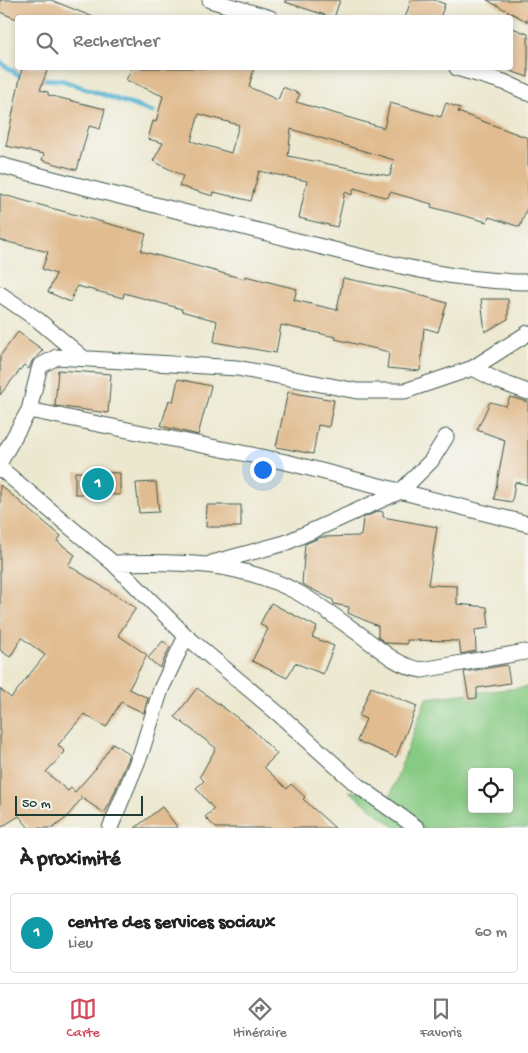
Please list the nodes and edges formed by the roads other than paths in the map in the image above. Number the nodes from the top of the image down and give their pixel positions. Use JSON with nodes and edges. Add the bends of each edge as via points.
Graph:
{"nodes":[{"id":1,"x":210,"y":0,"type":"edge"},
{"id":2,"x":260,"y":15,"type":"edge"},
{"id":3,"x":464,"y":70,"type":"edge"},
{"id":4,"x":528,"y":92,"type":"edge"},
{"id":5,"x":0,"y":165,"type":"edge"},
{"id":6,"x":528,"y":282,"type":"edge"},
{"id":7,"x":0,"y":294,"type":"edge"},
{"id":8,"x":528,"y":333,"type":"edge"},
{"id":9,"x":82,"y":357,"type":"junction"},
{"id":10,"x":473,"y":368,"type":"junction"},
{"id":11,"x":528,"y":392,"type":"edge"},
{"id":12,"x":29,"y":410,"type":"junction"},
{"id":13,"x":446,"y":437,"type":"dead end"},
{"id":14,"x":0,"y":462,"type":"edge"},
{"id":15,"x":0,"y":468,"type":"edge"},
{"id":16,"x":401,"y":491,"type":"junction"},
{"id":17,"x":528,"y":524,"type":"edge"},
{"id":18,"x":113,"y":563,"type":"junction"},
{"id":19,"x":204,"y":565,"type":"junction"},
{"id":20,"x":186,"y":636,"type":"junction"},
{"id":21,"x":525,"y":652,"type":"dead end"},
{"id":22,"x":110,"y":828,"type":"edge"},
{"id":23,"x":417,"y":828,"type":"edge"}],
"edges":[{"from":1,"to":2,"type":"street"},
{"from":3,"to":4,"type":"street"},
{"from":5,"to":6,"type":"street","via":[[350,253],[472,279]]},
{"from":7,"to":9,"type":"street","via":[[38,320]]},
{"from":8,"to":10,"type":"street"},
{"from":9,"to":10,"type":"street","via":[[237,368],[357,391],[405,391]]},
{"from":9,"to":12,"type":"street","via":[[57,357],[40,366]]},
{"from":10,"to":11,"type":"street"},
{"from":12,"to":14,"type":"street"},
{"from":12,"to":16,"type":"street","via":[[286,462]]},
{"from":13,"to":16,"type":"street","via":[[431,461]]},
{"from":15,"to":18,"type":"street"},
{"from":16,"to":17,"type":"street"},
{"from":16,"to":19,"type":"street","via":[[285,543]]},
{"from":18,"to":19,"type":"street"},
{"from":18,"to":20,"type":"street"},
{"from":19,"to":21,"type":"street","via":[[240,569],[294,590],[408,668],[422,670]]},
{"from":20,"to":22,"type":"street","via":[[161,689],[141,753]]},
{"from":20,"to":23,"type":"street","via":[[357,785]]}]}
